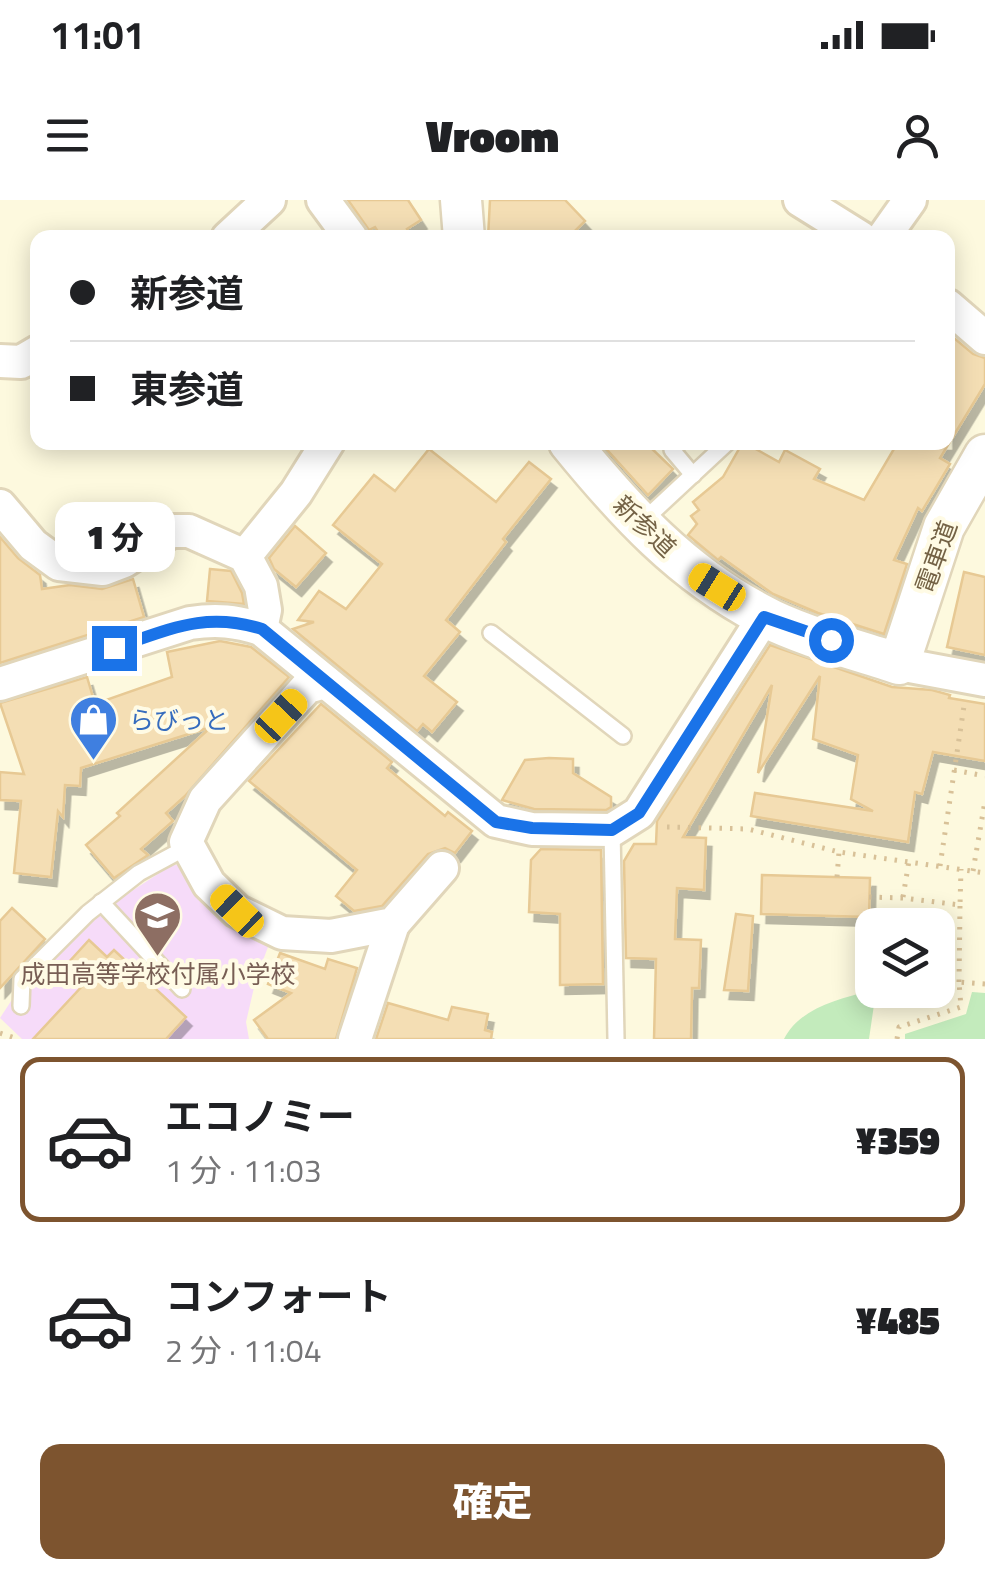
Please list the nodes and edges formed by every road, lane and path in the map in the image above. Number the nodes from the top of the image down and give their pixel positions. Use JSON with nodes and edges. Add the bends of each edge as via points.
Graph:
{"nodes":[{"id":1,"x":269,"y":200,"type":"edge"},
{"id":2,"x":323,"y":200,"type":"edge"},
{"id":3,"x":461,"y":200,"type":"edge"},
{"id":4,"x":800,"y":200,"type":"edge"},
{"id":5,"x":910,"y":200,"type":"edge"},
{"id":6,"x":237,"y":230,"type":"edge"},
{"id":7,"x":344,"y":230,"type":"edge"},
{"id":8,"x":463,"y":230,"type":"edge"},
{"id":9,"x":848,"y":230,"type":"edge"},
{"id":10,"x":889,"y":230,"type":"edge"},
{"id":11,"x":955,"y":312,"type":"edge"},
{"id":12,"x":985,"y":338,"type":"edge"},
{"id":13,"x":30,"y":357,"type":"edge"},
{"id":14,"x":0,"y":361,"type":"edge"},
{"id":15,"x":323,"y":450,"type":"edge"},
{"id":16,"x":576,"y":450,"type":"edge"},
{"id":17,"x":672,"y":450,"type":"edge"},
{"id":18,"x":719,"y":450,"type":"edge"},
{"id":19,"x":985,"y":456,"type":"edge"},
{"id":20,"x":693,"y":474,"type":"junction"},
{"id":21,"x":0,"y":506,"type":"edge"},
{"id":22,"x":639,"y":525,"type":"junction"},
{"id":23,"x":245,"y":556,"type":"junction"},
{"id":24,"x":764,"y":617,"type":"junction"},
{"id":25,"x":262,"y":629,"type":"junction"},
{"id":26,"x":491,"y":633,"type":"dead end"},
{"id":27,"x":899,"y":664,"type":"junction"},
{"id":28,"x":976,"y":679,"type":"edge"},
{"id":29,"x":325,"y":682,"type":"junction"},
{"id":30,"x":0,"y":684,"type":"edge"},
{"id":31,"x":623,"y":736,"type":"dead end"},
{"id":32,"x":954,"y":770,"type":"junction"},
{"id":33,"x":985,"y":776,"type":"edge"},
{"id":34,"x":985,"y":802,"type":"edge"},
{"id":35,"x":625,"y":821,"type":"junction"},
{"id":36,"x":186,"y":842,"type":"junction"},
{"id":37,"x":839,"y":852,"type":"junction"},
{"id":38,"x":909,"y":861,"type":"junction"},
{"id":39,"x":940,"y":866,"type":"junction"},
{"id":40,"x":442,"y":868,"type":"dead end"},
{"id":41,"x":961,"y":869,"type":"junction"},
{"id":42,"x":973,"y":871,"type":"junction"},
{"id":43,"x":985,"y":873,"type":"edge"},
{"id":44,"x":838,"y":877,"type":"dead end"},
{"id":45,"x":869,"y":897,"type":"dead end"},
{"id":46,"x":903,"y":898,"type":"junction"},
{"id":47,"x":100,"y":902,"type":"junction"},
{"id":48,"x":960,"y":905,"type":"junction"},
{"id":49,"x":393,"y":924,"type":"junction"},
{"id":50,"x":959,"y":982,"type":"junction"},
{"id":51,"x":985,"y":984,"type":"edge"},
{"id":52,"x":182,"y":988,"type":"dead end"},
{"id":53,"x":21,"y":1006,"type":"dead end"},
{"id":54,"x":0,"y":1032,"type":"edge"},
{"id":55,"x":18,"y":1039,"type":"edge"},
{"id":56,"x":355,"y":1039,"type":"edge"},
{"id":57,"x":616,"y":1039,"type":"edge"},
{"id":58,"x":897,"y":1039,"type":"edge"}],
"edges":[{"from":1,"to":6,"type":"street"},
{"from":2,"to":7,"type":"street"},
{"from":3,"to":8,"type":"street"},
{"from":4,"to":9,"type":"street"},
{"from":5,"to":10,"type":"street"},
{"from":11,"to":12,"type":"street"},
{"from":13,"to":14,"type":"street"},
{"from":15,"to":23,"type":"street"},
{"from":16,"to":22,"type":"street","name":"新参道"},
{"from":17,"to":20,"type":"lane"},
{"from":18,"to":20,"type":"lane"},
{"from":19,"to":27,"type":"street","name":"電車道","via":[[944,527]]},
{"from":20,"to":22,"type":"lane"},
{"from":21,"to":23,"type":"street","via":[[59,564],[103,569],[170,531],[190,531]]},
{"from":22,"to":24,"type":"street","name":"新参道","via":[[690,570]]},
{"from":23,"to":25,"type":"street","via":[[260,586]]},
{"from":24,"to":27,"type":"street","name":"新参道"},
{"from":24,"to":35,"type":"street"},
{"from":25,"to":29,"type":"street"},
{"from":25,"to":30,"type":"street","via":[[218,619],[190,623]]},
{"from":26,"to":31,"type":"lane"},
{"from":27,"to":28,"type":"street"},
{"from":28,"to":32,"type":"path"},
{"from":29,"to":35,"type":"street","via":[[496,822],[532,828]]},
{"from":29,"to":36,"type":"street","via":[[307,688],[205,800]]},
{"from":32,"to":33,"type":"path"},
{"from":32,"to":39,"type":"path"},
{"from":34,"to":42,"type":"path"},
{"from":35,"to":37,"type":"path","via":[[748,829]]},
{"from":35,"to":57,"type":"lane"},
{"from":36,"to":47,"type":"lane"},
{"from":36,"to":49,"type":"street","via":[[209,884],[237,911],[282,933],[331,936]]},
{"from":37,"to":38,"type":"path"},
{"from":37,"to":44,"type":"path"},
{"from":38,"to":39,"type":"path"},
{"from":38,"to":46,"type":"path"},
{"from":39,"to":41,"type":"path"},
{"from":40,"to":49,"type":"street"},
{"from":41,"to":42,"type":"path"},
{"from":41,"to":48,"type":"path"},
{"from":42,"to":43,"type":"path"},
{"from":45,"to":46,"type":"path"},
{"from":46,"to":48,"type":"path"},
{"from":47,"to":52,"type":"lane"},
{"from":47,"to":53,"type":"lane","via":[[22,979]]},
{"from":48,"to":50,"type":"path"},
{"from":49,"to":56,"type":"street"},
{"from":50,"to":51,"type":"path"},
{"from":50,"to":58,"type":"path","via":[[962,1007],[898,1026]]},
{"from":54,"to":55,"type":"path"}]}
